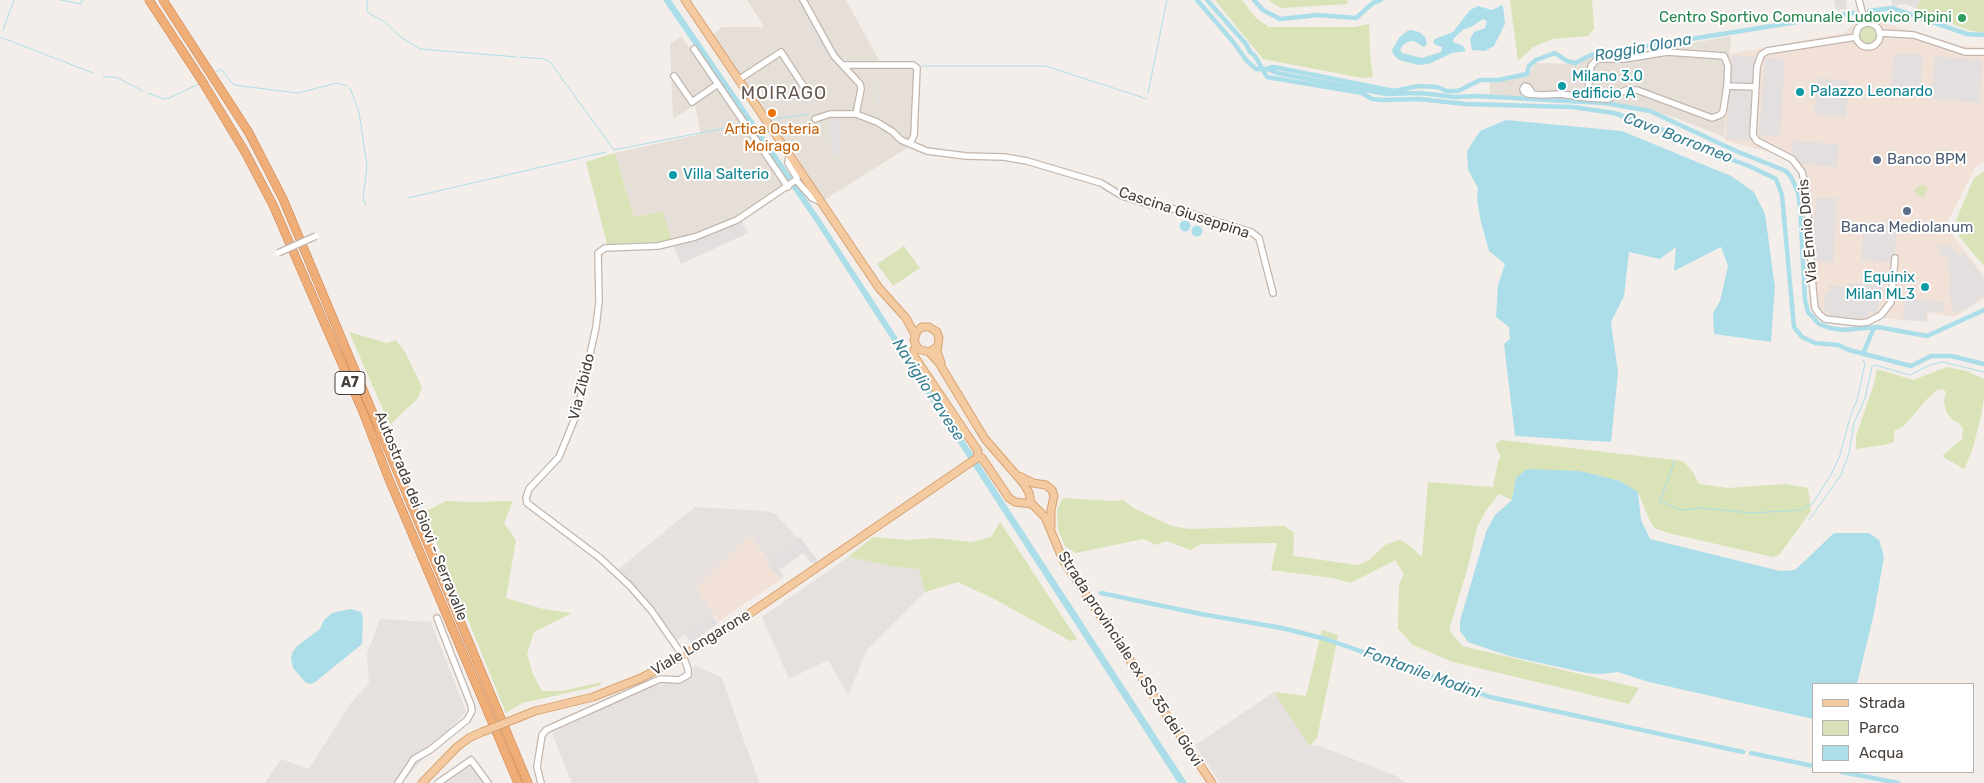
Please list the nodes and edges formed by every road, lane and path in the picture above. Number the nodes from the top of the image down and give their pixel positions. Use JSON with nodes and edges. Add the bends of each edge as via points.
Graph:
{"nodes":[{"id":1,"x":149,"y":0,"type":"edge"},
{"id":2,"x":163,"y":0,"type":"edge"},
{"id":3,"x":685,"y":0,"type":"edge"},
{"id":4,"x":803,"y":0,"type":"edge"},
{"id":5,"x":1859,"y":0,"type":"edge"},
{"id":6,"x":1865,"y":23,"type":"junction"},
{"id":7,"x":1880,"y":33,"type":"junction"},
{"id":8,"x":1856,"y":37,"type":"junction"},
{"id":9,"x":694,"y":49,"type":"dead end"},
{"id":10,"x":1984,"y":52,"type":"edge"},
{"id":11,"x":844,"y":65,"type":"junction"},
{"id":12,"x":674,"y":76,"type":"dead end"},
{"id":13,"x":738,"y":80,"type":"junction"},
{"id":14,"x":718,"y":84,"type":"junction"},
{"id":15,"x":1727,"y":86,"type":"junction"},
{"id":16,"x":804,"y":87,"type":"dead end"},
{"id":17,"x":1756,"y":87,"type":"junction"},
{"id":18,"x":1534,"y":94,"type":"dead end"},
{"id":19,"x":1587,"y":98,"type":"junction"},
{"id":20,"x":856,"y":114,"type":"junction"},
{"id":21,"x":815,"y":120,"type":"dead end"},
{"id":22,"x":910,"y":144,"type":"junction"},
{"id":23,"x":789,"y":156,"type":"junction"},
{"id":24,"x":796,"y":180,"type":"junction"},
{"id":25,"x":788,"y":187,"type":"junction"},
{"id":26,"x":819,"y":201,"type":"junction"},
{"id":27,"x":316,"y":236,"type":"dead end"},
{"id":28,"x":278,"y":253,"type":"dead end"},
{"id":29,"x":1896,"y":258,"type":"dead end"},
{"id":30,"x":1273,"y":293,"type":"dead end"},
{"id":31,"x":906,"y":318,"type":"junction"},
{"id":32,"x":922,"y":327,"type":"junction"},
{"id":33,"x":915,"y":335,"type":"junction"},
{"id":34,"x":916,"y":346,"type":"junction"},
{"id":35,"x":937,"y":346,"type":"junction"},
{"id":36,"x":928,"y":352,"type":"junction"},
{"id":37,"x":945,"y":372,"type":"junction"},
{"id":38,"x":977,"y":458,"type":"junction"},
{"id":39,"x":1013,"y":471,"type":"junction"},
{"id":40,"x":1041,"y":484,"type":"junction"},
{"id":41,"x":1029,"y":496,"type":"junction"},
{"id":42,"x":1054,"y":500,"type":"junction"},
{"id":43,"x":1034,"y":506,"type":"junction"},
{"id":44,"x":1052,"y":534,"type":"junction"},
{"id":45,"x":437,"y":618,"type":"dead end"},
{"id":46,"x":683,"y":656,"type":"junction"},
{"id":47,"x":398,"y":783,"type":"edge"},
{"id":48,"x":422,"y":783,"type":"edge"},
{"id":49,"x":438,"y":783,"type":"edge"},
{"id":50,"x":488,"y":783,"type":"edge"},
{"id":51,"x":518,"y":783,"type":"edge"},
{"id":52,"x":528,"y":783,"type":"edge"},
{"id":53,"x":541,"y":783,"type":"edge"},
{"id":54,"x":1212,"y":783,"type":"edge"}],
"edges":[{"from":1,"to":51,"type":"highway","name":"Autostrada dei Giovi - Serravalle","number":"A7","via":[[245,152],[273,205]]},
{"from":2,"to":52,"type":"highway","name":"Autostrada dei Giovi - Serravalle","number":"A7","via":[[248,133],[284,199]]},
{"from":3,"to":13,"type":"main road"},
{"from":4,"to":11,"type":"street","via":[[834,56]]},
{"from":5,"to":6,"type":"street"},
{"from":6,"to":7,"type":"street","via":[[1876,25]]},
{"from":6,"to":8,"type":"street","via":[[1857,29]]},
{"from":7,"to":8,"type":"street","via":[[1878,42],[1868,47],[1861,45]]},
{"from":7,"to":10,"type":"street","via":[[1914,35],[1965,52]]},
{"from":8,"to":17,"type":"street","name":"Via Ennio Doris","via":[[1764,52],[1758,59]]},
{"from":9,"to":14,"type":"street"},
{"from":11,"to":20,"type":"street","via":[[858,80],[861,89]]},
{"from":11,"to":22,"type":"street","via":[[907,65],[917,68],[914,135]]},
{"from":12,"to":14,"type":"street","via":[[692,102]]},
{"from":13,"to":16,"type":"street","via":[[780,52]]},
{"from":13,"to":23,"type":"main road"},
{"from":14,"to":25,"type":"street"},
{"from":15,"to":17,"type":"street"},
{"from":15,"to":19,"type":"street","via":[[1723,112],[1712,118],[1637,90],[1626,90],[1608,99]]},
{"from":15,"to":19,"type":"street","via":[[1728,66],[1724,56],[1667,52],[1597,60],[1591,66]]},
{"from":17,"to":29,"type":"street","name":"Via Ennio Doris","via":[[1755,138],[1792,159],[1804,177],[1815,308],[1819,314],[1825,319],[1860,323],[1881,315],[1891,302]]},
{"from":18,"to":19,"type":"street"},
{"from":20,"to":21,"type":"street","via":[[830,114]]},
{"from":20,"to":22,"type":"street","name":"Cascina Giuseppina","via":[[884,126]]},
{"from":22,"to":30,"type":"street","name":"Cascina Giuseppina","via":[[927,151],[1004,157],[1050,167],[1101,182],[1122,196],[1250,232],[1259,238]]},
{"from":23,"to":24,"type":"street","via":[[788,163]]},
{"from":23,"to":26,"type":"main road"},
{"from":24,"to":25,"type":"street","name":"Via Zibido"},
{"from":24,"to":26,"type":"street","via":[[812,198]]},
{"from":25,"to":46,"type":"street","name":"Via Zibido","via":[[737,220],[694,237],[664,245],[600,250],[597,257],[599,301],[596,327],[577,413],[558,457],[526,495],[527,503],[600,558],[630,586]]},
{"from":26,"to":31,"type":"main road","via":[[879,288]]},
{"from":27,"to":28,"type":"street","bridge":true},
{"from":31,"to":32,"type":"main road"},
{"from":31,"to":33,"type":"main road"},
{"from":32,"to":33,"type":"main road"},
{"from":32,"to":35,"type":"main road","name":"Strada provinciale ex SS 35 dei Giovi","via":[[937,332]]},
{"from":33,"to":34,"type":"main road"},
{"from":34,"to":36,"type":"main road","name":"Strada provinciale ex SS 35 dei Giovi"},
{"from":34,"to":38,"type":"main road","via":[[914,356],[978,451]]},
{"from":35,"to":36,"type":"main road"},
{"from":35,"to":37,"type":"main road","name":"Strada provinciale ex SS 35 dei Giovi"},
{"from":36,"to":37,"type":"main road","name":"Strada provinciale ex SS 35 dei Giovi"},
{"from":37,"to":39,"type":"main road","name":"Strada provinciale ex SS 35 dei Giovi","via":[[985,439]]},
{"from":38,"to":43,"type":"main road","via":[[982,458],[1010,500]]},
{"from":38,"to":46,"type":"main road","name":"Viale Longarone"},
{"from":39,"to":40,"type":"main road","name":"Strada provinciale ex SS 35 dei Giovi","via":[[1028,482]]},
{"from":39,"to":41,"type":"main road","name":"Strada provinciale ex SS 35 dei Giovi"},
{"from":40,"to":41,"type":"main road","via":[[1033,487]]},
{"from":40,"to":42,"type":"main road","name":"Strada provinciale ex SS 35 dei Giovi","via":[[1051,488]]},
{"from":41,"to":43,"type":"main road","name":"Strada provinciale ex SS 35 dei Giovi"},
{"from":42,"to":43,"type":"main road","via":[[1047,508]]},
{"from":42,"to":44,"type":"main road","name":"Strada provinciale ex SS 35 dei Giovi","via":[[1050,518]]},
{"from":43,"to":44,"type":"main road","name":"Strada provinciale ex SS 35 dei Giovi","via":[[1044,515]]},
{"from":44,"to":54,"type":"main road","name":"Strada provinciale ex SS 35 dei Giovi","via":[[1062,560]]},
{"from":45,"to":47,"type":"street","via":[[472,711],[467,720],[414,759]]},
{"from":46,"to":48,"type":"main road","name":"Viale Longarone","bridge":true,"via":[[641,678],[593,697],[535,711],[469,738]]},
{"from":46,"to":53,"type":"street","via":[[688,669],[684,678],[653,682],[543,732],[537,767]]},
{"from":49,"to":50,"type":"street","via":[[469,760]]}]}
